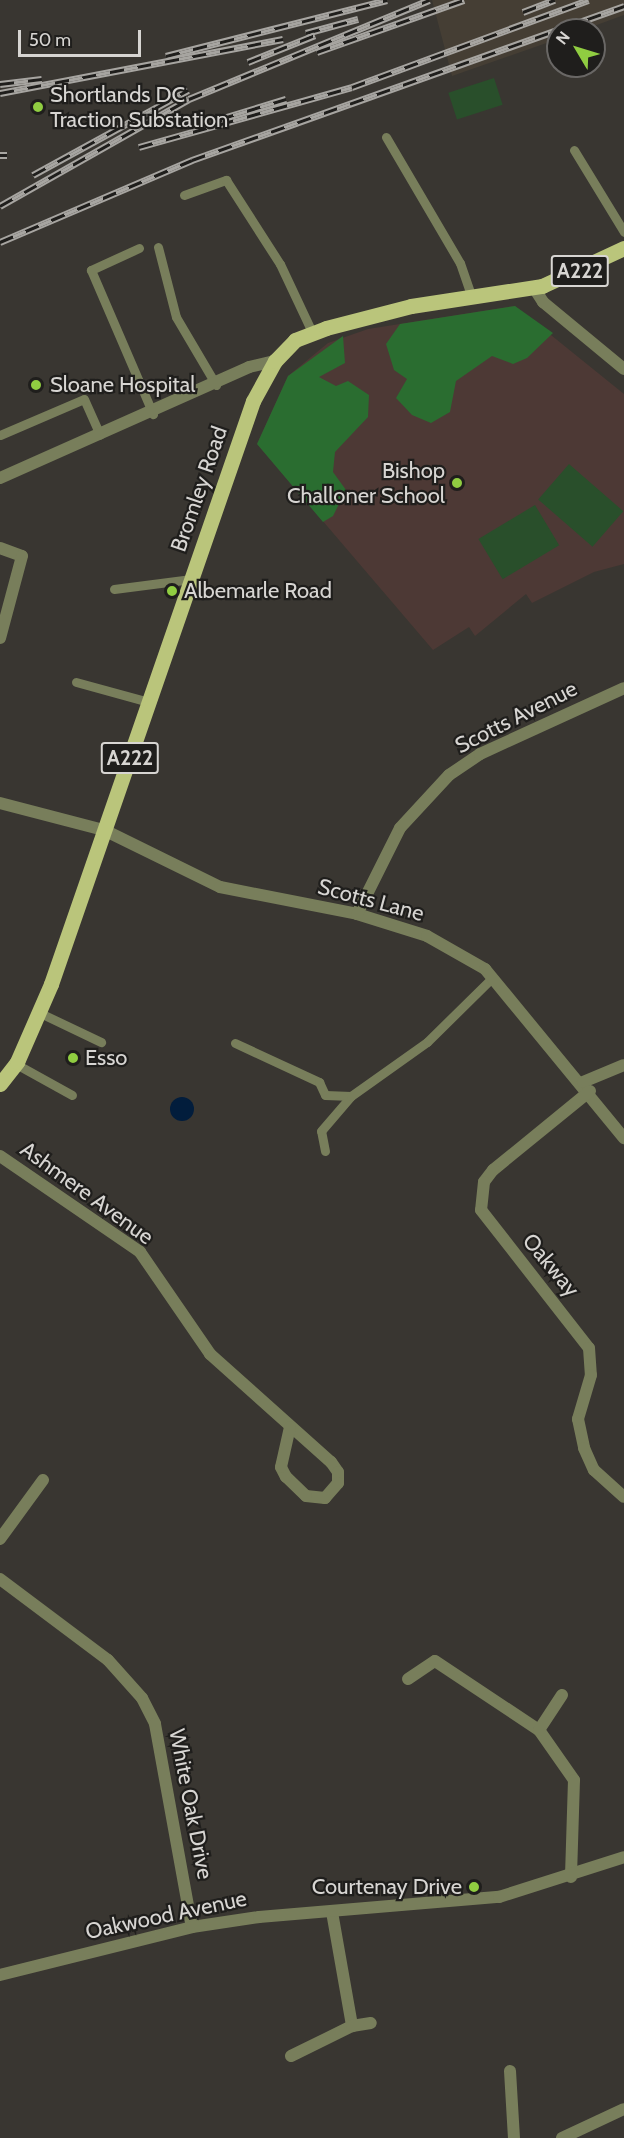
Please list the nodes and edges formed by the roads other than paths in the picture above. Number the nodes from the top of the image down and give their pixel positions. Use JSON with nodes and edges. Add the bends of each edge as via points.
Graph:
{"nodes":[{"id":1,"x":386,"y":136,"type":"dead end"},
{"id":2,"x":574,"y":150,"type":"dead end"},
{"id":3,"x":184,"y":195,"type":"dead end"},
{"id":4,"x":624,"y":232,"type":"edge"},
{"id":5,"x":158,"y":247,"type":"dead end"},
{"id":6,"x":139,"y":248,"type":"dead end"},
{"id":7,"x":624,"y":248,"type":"edge"},
{"id":8,"x":534,"y":288,"type":"junction"},
{"id":9,"x":472,"y":297,"type":"junction"},
{"id":10,"x":312,"y":333,"type":"junction"},
{"id":11,"x":275,"y":361,"type":"junction"},
{"id":12,"x":624,"y":369,"type":"edge"},
{"id":13,"x":221,"y":383,"type":"junction"},
{"id":14,"x":153,"y":414,"type":"junction"},
{"id":15,"x":0,"y":435,"type":"edge"},
{"id":16,"x":100,"y":435,"type":"junction"},
{"id":17,"x":0,"y":478,"type":"edge"},
{"id":18,"x":0,"y":548,"type":"edge"},
{"id":19,"x":191,"y":579,"type":"junction"},
{"id":20,"x":114,"y":589,"type":"dead end"},
{"id":21,"x":0,"y":638,"type":"edge"},
{"id":22,"x":76,"y":682,"type":"dead end"},
{"id":23,"x":624,"y":688,"type":"edge"},
{"id":24,"x":149,"y":702,"type":"junction"},
{"id":25,"x":0,"y":803,"type":"edge"},
{"id":26,"x":104,"y":830,"type":"junction"},
{"id":27,"x":357,"y":914,"type":"junction"},
{"id":28,"x":492,"y":978,"type":"junction"},
{"id":29,"x":39,"y":1012,"type":"junction"},
{"id":30,"x":100,"y":1042,"type":"dead end"},
{"id":31,"x":235,"y":1043,"type":"dead end"},
{"id":32,"x":16,"y":1064,"type":"junction"},
{"id":33,"x":624,"y":1065,"type":"edge"},
{"id":34,"x":0,"y":1084,"type":"edge"},
{"id":35,"x":587,"y":1087,"type":"junction"},
{"id":36,"x":72,"y":1095,"type":"dead end"},
{"id":37,"x":351,"y":1096,"type":"junction"},
{"id":38,"x":624,"y":1138,"type":"edge"},
{"id":39,"x":325,"y":1150,"type":"dead end"},
{"id":40,"x":0,"y":1156,"type":"edge"},
{"id":41,"x":290,"y":1427,"type":"junction"},
{"id":42,"x":43,"y":1480,"type":"dead end"},
{"id":43,"x":624,"y":1497,"type":"edge"},
{"id":44,"x":0,"y":1539,"type":"edge"},
{"id":45,"x":0,"y":1579,"type":"edge"},
{"id":46,"x":408,"y":1679,"type":"dead end"},
{"id":47,"x":562,"y":1695,"type":"dead end"},
{"id":48,"x":539,"y":1730,"type":"junction"},
{"id":49,"x":624,"y":1857,"type":"edge"},
{"id":50,"x":571,"y":1877,"type":"junction"},
{"id":51,"x":332,"y":1912,"type":"junction"},
{"id":52,"x":192,"y":1927,"type":"junction"},
{"id":53,"x":0,"y":1975,"type":"edge"},
{"id":54,"x":371,"y":2023,"type":"dead end"},
{"id":55,"x":352,"y":2026,"type":"junction"},
{"id":56,"x":291,"y":2056,"type":"dead end"},
{"id":57,"x":510,"y":2071,"type":"dead end"},
{"id":58,"x":624,"y":2109,"type":"edge"},
{"id":59,"x":514,"y":2138,"type":"edge"},
{"id":60,"x":562,"y":2138,"type":"edge"}],
"edges":[{"from":1,"to":9,"type":"lane","via":[[460,263]]},
{"from":2,"to":4,"type":"lane"},
{"from":3,"to":10,"type":"lane","via":[[226,180],[280,264]]},
{"from":5,"to":13,"type":"lane","via":[[176,317]]},
{"from":6,"to":14,"type":"lane","via":[[91,270]]},
{"from":7,"to":8,"type":"main road","name":"Bromley Road","number":"A222"},
{"from":8,"to":9,"type":"main road","name":"Bromley Road","number":"A222"},
{"from":8,"to":12,"type":"street","via":[[543,302]]},
{"from":9,"to":10,"type":"main road","name":"Bromley Road","number":"A222","via":[[384,312]]},
{"from":10,"to":11,"type":"main road","name":"Bromley Road","number":"A222","via":[[290,344]]},
{"from":11,"to":13,"type":"street","via":[[249,367]]},
{"from":11,"to":19,"type":"main road","name":"Bromley Road","number":"A222","via":[[253,401]]},
{"from":13,"to":14,"type":"street"},
{"from":14,"to":16,"type":"street"},
{"from":15,"to":16,"type":"lane","via":[[84,399]]},
{"from":16,"to":17,"type":"street"},
{"from":18,"to":21,"type":"street","via":[[22,556]]},
{"from":19,"to":20,"type":"lane"},
{"from":19,"to":24,"type":"main road","name":"Bromley Road","number":"A222"},
{"from":22,"to":24,"type":"lane"},
{"from":23,"to":27,"type":"street","name":"Scotts Avenue","via":[[480,754],[450,775],[400,828]]},
{"from":24,"to":26,"type":"main road","name":"Bromley Road","number":"A222"},
{"from":25,"to":26,"type":"street","name":"Scotts Lane"},
{"from":26,"to":27,"type":"street","name":"Scotts Lane","via":[[220,887]]},
{"from":26,"to":29,"type":"main road","name":"Bromley Road","number":"A222"},
{"from":27,"to":28,"type":"street","name":"Scotts Lane","via":[[427,936]]},
{"from":28,"to":35,"type":"street","name":"Scotts Lane"},
{"from":28,"to":37,"type":"lane","via":[[427,1042]]},
{"from":29,"to":30,"type":"lane"},
{"from":29,"to":32,"type":"main road","name":"Bromley Road","number":"A222"},
{"from":31,"to":37,"type":"lane","via":[[319,1082],[326,1095]]},
{"from":32,"to":34,"type":"main road","name":"Bromley Road","number":"A222"},
{"from":32,"to":36,"type":"lane"},
{"from":33,"to":35,"type":"street","name":"Oakway"},
{"from":35,"to":38,"type":"street","name":"Scotts Lane"},
{"from":35,"to":43,"type":"street","name":"Oakway","via":[[493,1170],[484,1182],[481,1210],[589,1348],[591,1374],[578,1419],[584,1448],[594,1470]]},
{"from":37,"to":39,"type":"lane","via":[[321,1131]]},
{"from":40,"to":41,"type":"street","name":"Ashmere Avenue","via":[[140,1252],[210,1354]]},
{"from":41,"to":41,"type":"street","name":"Ashmere Avenue","via":[[281,1467],[286,1478],[306,1496],[325,1498],[338,1483],[338,1472]]},
{"from":42,"to":44,"type":"street"},
{"from":45,"to":52,"type":"street","name":"White Oak Drive","via":[[108,1660],[142,1698],[155,1724]]},
{"from":46,"to":48,"type":"street","via":[[435,1661]]},
{"from":47,"to":48,"type":"street"},
{"from":48,"to":50,"type":"street","via":[[574,1780]]},
{"from":49,"to":50,"type":"street","name":"Oakwood Avenue"},
{"from":50,"to":51,"type":"street","name":"Oakwood Avenue","via":[[499,1897]]},
{"from":51,"to":52,"type":"street","name":"Oakwood Avenue"},
{"from":51,"to":55,"type":"street"},
{"from":52,"to":53,"type":"street","name":"Oakwood Avenue"},
{"from":54,"to":55,"type":"street"},
{"from":55,"to":56,"type":"street"},
{"from":57,"to":59,"type":"street"},
{"from":58,"to":60,"type":"street"}]}
